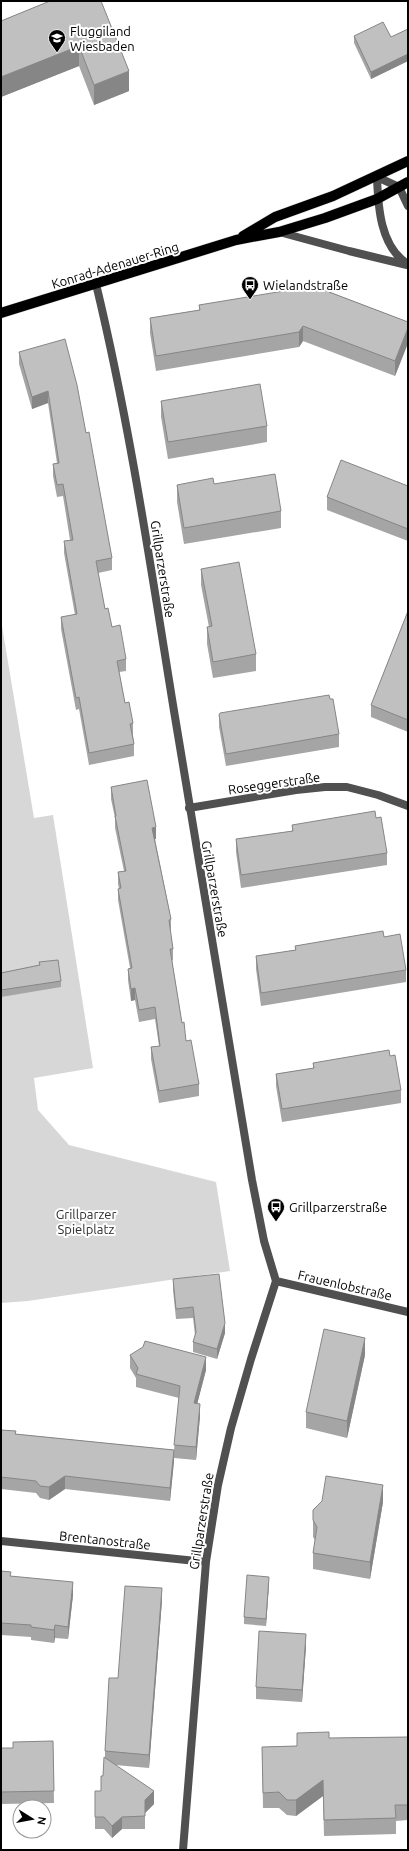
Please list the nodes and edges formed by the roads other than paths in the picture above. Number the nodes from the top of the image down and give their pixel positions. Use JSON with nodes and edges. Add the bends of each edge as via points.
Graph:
{"nodes":[{"id":1,"x":408,"y":160,"type":"edge"},
{"id":2,"x":377,"y":177,"type":"junction"},
{"id":3,"x":408,"y":182,"type":"edge"},
{"id":4,"x":399,"y":187,"type":"junction"},
{"id":5,"x":377,"y":199,"type":"junction"},
{"id":6,"x":408,"y":206,"type":"edge"},
{"id":7,"x":279,"y":232,"type":"junction"},
{"id":8,"x":236,"y":240,"type":"junction"},
{"id":9,"x":408,"y":264,"type":"edge"},
{"id":10,"x":96,"y":284,"type":"junction"},
{"id":11,"x":1,"y":313,"type":"edge"},
{"id":12,"x":408,"y":806,"type":"edge"},
{"id":13,"x":189,"y":808,"type":"junction"},
{"id":14,"x":276,"y":1281,"type":"junction"},
{"id":15,"x":408,"y":1312,"type":"edge"},
{"id":16,"x":1,"y":1541,"type":"edge"},
{"id":17,"x":206,"y":1562,"type":"junction"},
{"id":18,"x":183,"y":1850,"type":"edge"}],
"edges":[{"from":1,"to":2,"type":"main road","name":"Konrad-Adenauer-Ring"},
{"from":2,"to":4,"type":"street"},
{"from":2,"to":5,"type":"street"},
{"from":2,"to":8,"type":"main road","name":"Konrad-Adenauer-Ring","via":[[275,217]]},
{"from":3,"to":4,"type":"main road","name":"Konrad-Adenauer-Ring"},
{"from":4,"to":5,"type":"main road","name":"Konrad-Adenauer-Ring"},
{"from":4,"to":6,"type":"street"},
{"from":5,"to":7,"type":"main road","name":"Konrad-Adenauer-Ring"},
{"from":5,"to":9,"type":"street","via":[[390,247]]},
{"from":7,"to":8,"type":"main road","name":"Konrad-Adenauer-Ring"},
{"from":7,"to":9,"type":"street"},
{"from":8,"to":10,"type":"main road","name":"Konrad-Adenauer-Ring"},
{"from":10,"to":11,"type":"main road","name":"Konrad-Adenauer-Ring"},
{"from":10,"to":13,"type":"street","name":"Grillparzerstraße","via":[[141,508]]},
{"from":12,"to":13,"type":"street","name":"Roseggerstraße","via":[[347,787],[325,787]]},
{"from":13,"to":14,"type":"street","name":"Grillparzerstraße","via":[[255,1194],[264,1241]]},
{"from":14,"to":15,"type":"street","name":"Frauenlobstraße"},
{"from":14,"to":17,"type":"street","name":"Grillparzerstraße","via":[[231,1428],[218,1485]]},
{"from":16,"to":17,"type":"street","name":"Brentanostraße"},
{"from":17,"to":18,"type":"street","name":"Grillparzerstraße"}]}
